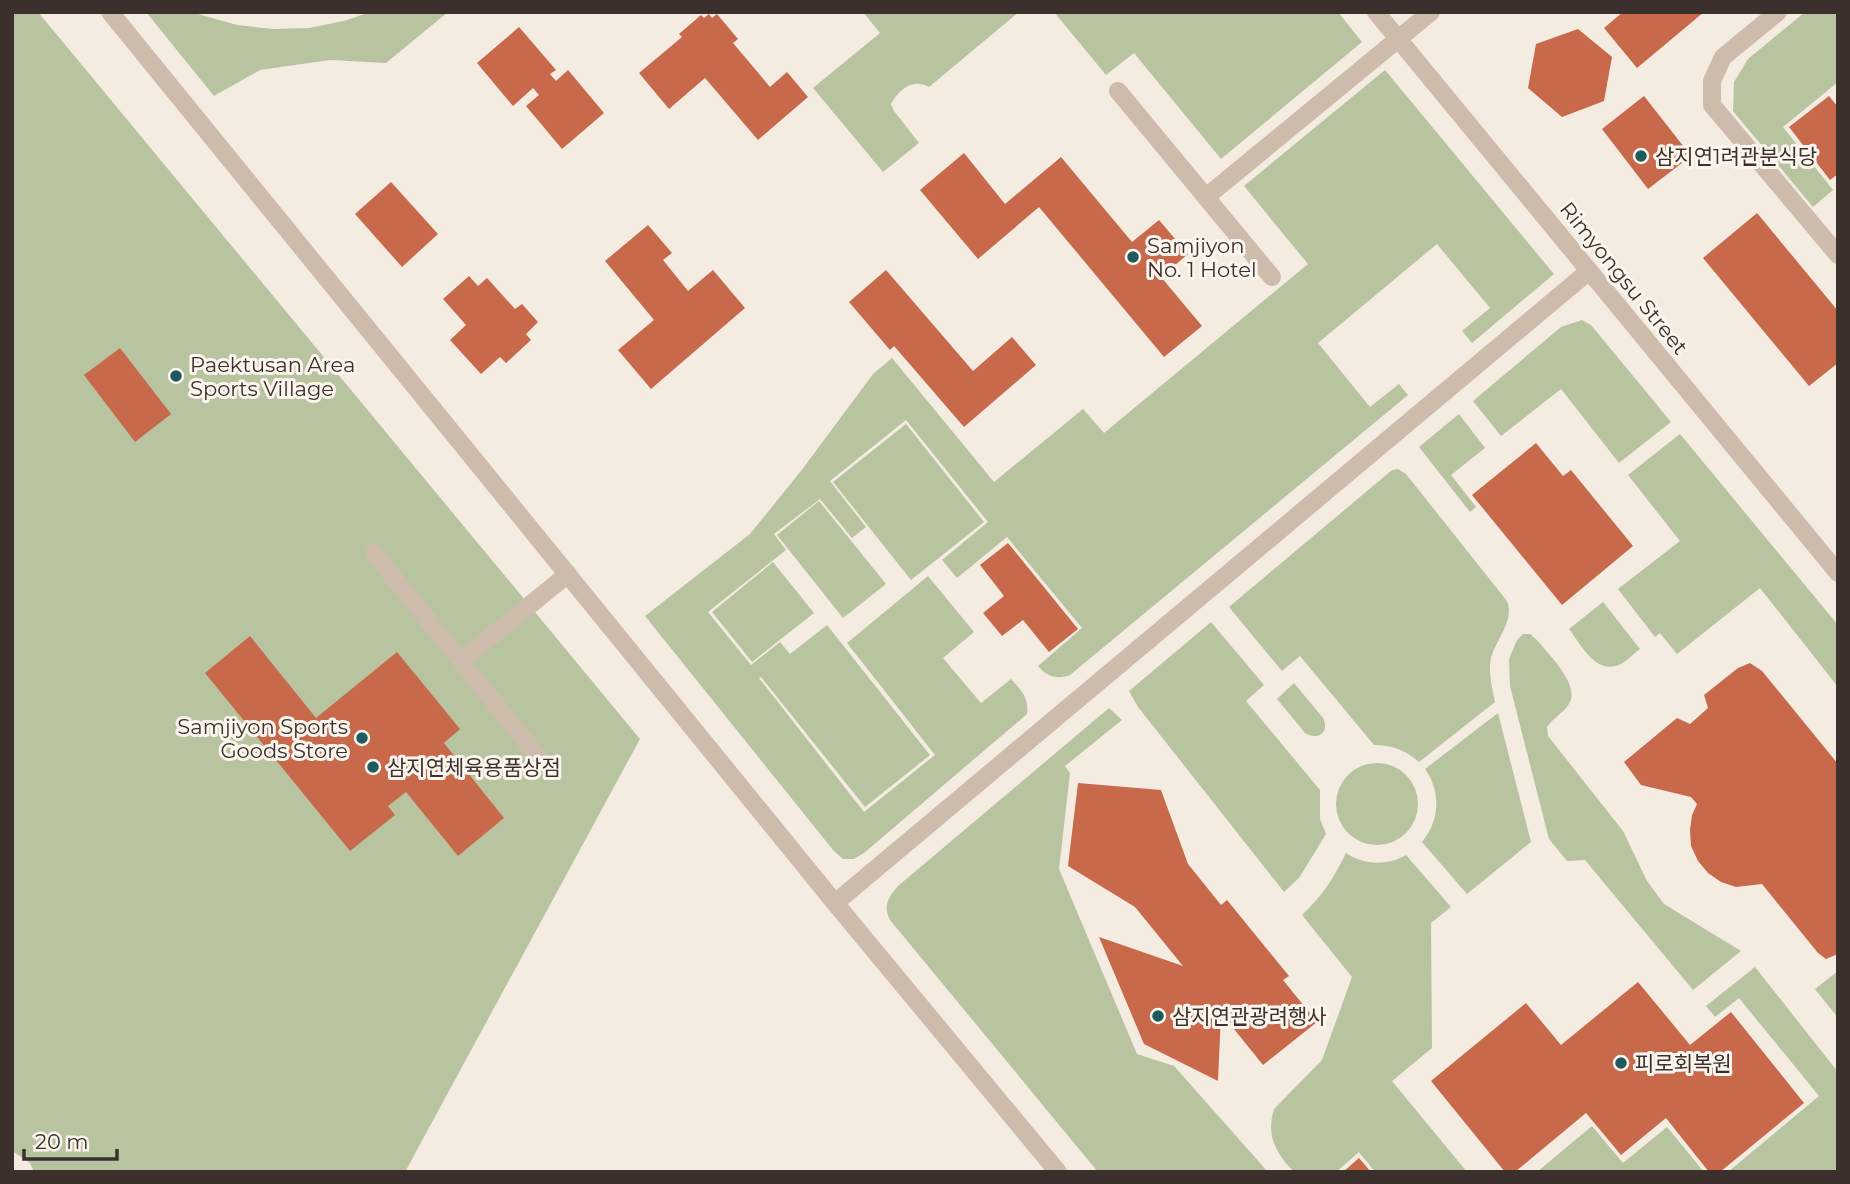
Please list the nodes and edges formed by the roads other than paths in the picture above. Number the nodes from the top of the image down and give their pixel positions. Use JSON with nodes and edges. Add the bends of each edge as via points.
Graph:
{"nodes":[{"id":1,"x":110,"y":12,"type":"edge"},
{"id":2,"x":1376,"y":12,"type":"edge"},
{"id":3,"x":1431,"y":12,"type":"edge"},
{"id":4,"x":1778,"y":12,"type":"edge"},
{"id":5,"x":1398,"y":39,"type":"junction"},
{"id":6,"x":1118,"y":91,"type":"dead end"},
{"id":7,"x":1206,"y":197,"type":"junction"},
{"id":8,"x":1838,"y":255,"type":"edge"},
{"id":9,"x":1589,"y":271,"type":"junction"},
{"id":10,"x":1272,"y":277,"type":"dead end"},
{"id":11,"x":374,"y":553,"type":"dead end"},
{"id":12,"x":1838,"y":573,"type":"edge"},
{"id":13,"x":568,"y":574,"type":"junction"},
{"id":14,"x":461,"y":661,"type":"junction"},
{"id":15,"x":540,"y":759,"type":"dead end"},
{"id":16,"x":835,"y":903,"type":"junction"},
{"id":17,"x":1058,"y":1172,"type":"edge"}],
"edges":[{"from":1,"to":13,"type":"street"},
{"from":2,"to":5,"type":"street","name":"Rimyongsu Street"},
{"from":3,"to":5,"type":"street"},
{"from":4,"to":8,"type":"street","via":[[1723,57],[1712,81],[1712,105]]},
{"from":5,"to":7,"type":"street"},
{"from":5,"to":9,"type":"street","name":"Rimyongsu Street"},
{"from":6,"to":7,"type":"street"},
{"from":7,"to":10,"type":"street"},
{"from":9,"to":12,"type":"street","name":"Rimyongsu Street"},
{"from":9,"to":16,"type":"street"},
{"from":11,"to":14,"type":"street"},
{"from":13,"to":14,"type":"street"},
{"from":13,"to":16,"type":"street"},
{"from":14,"to":15,"type":"street"},
{"from":16,"to":17,"type":"street"}]}
